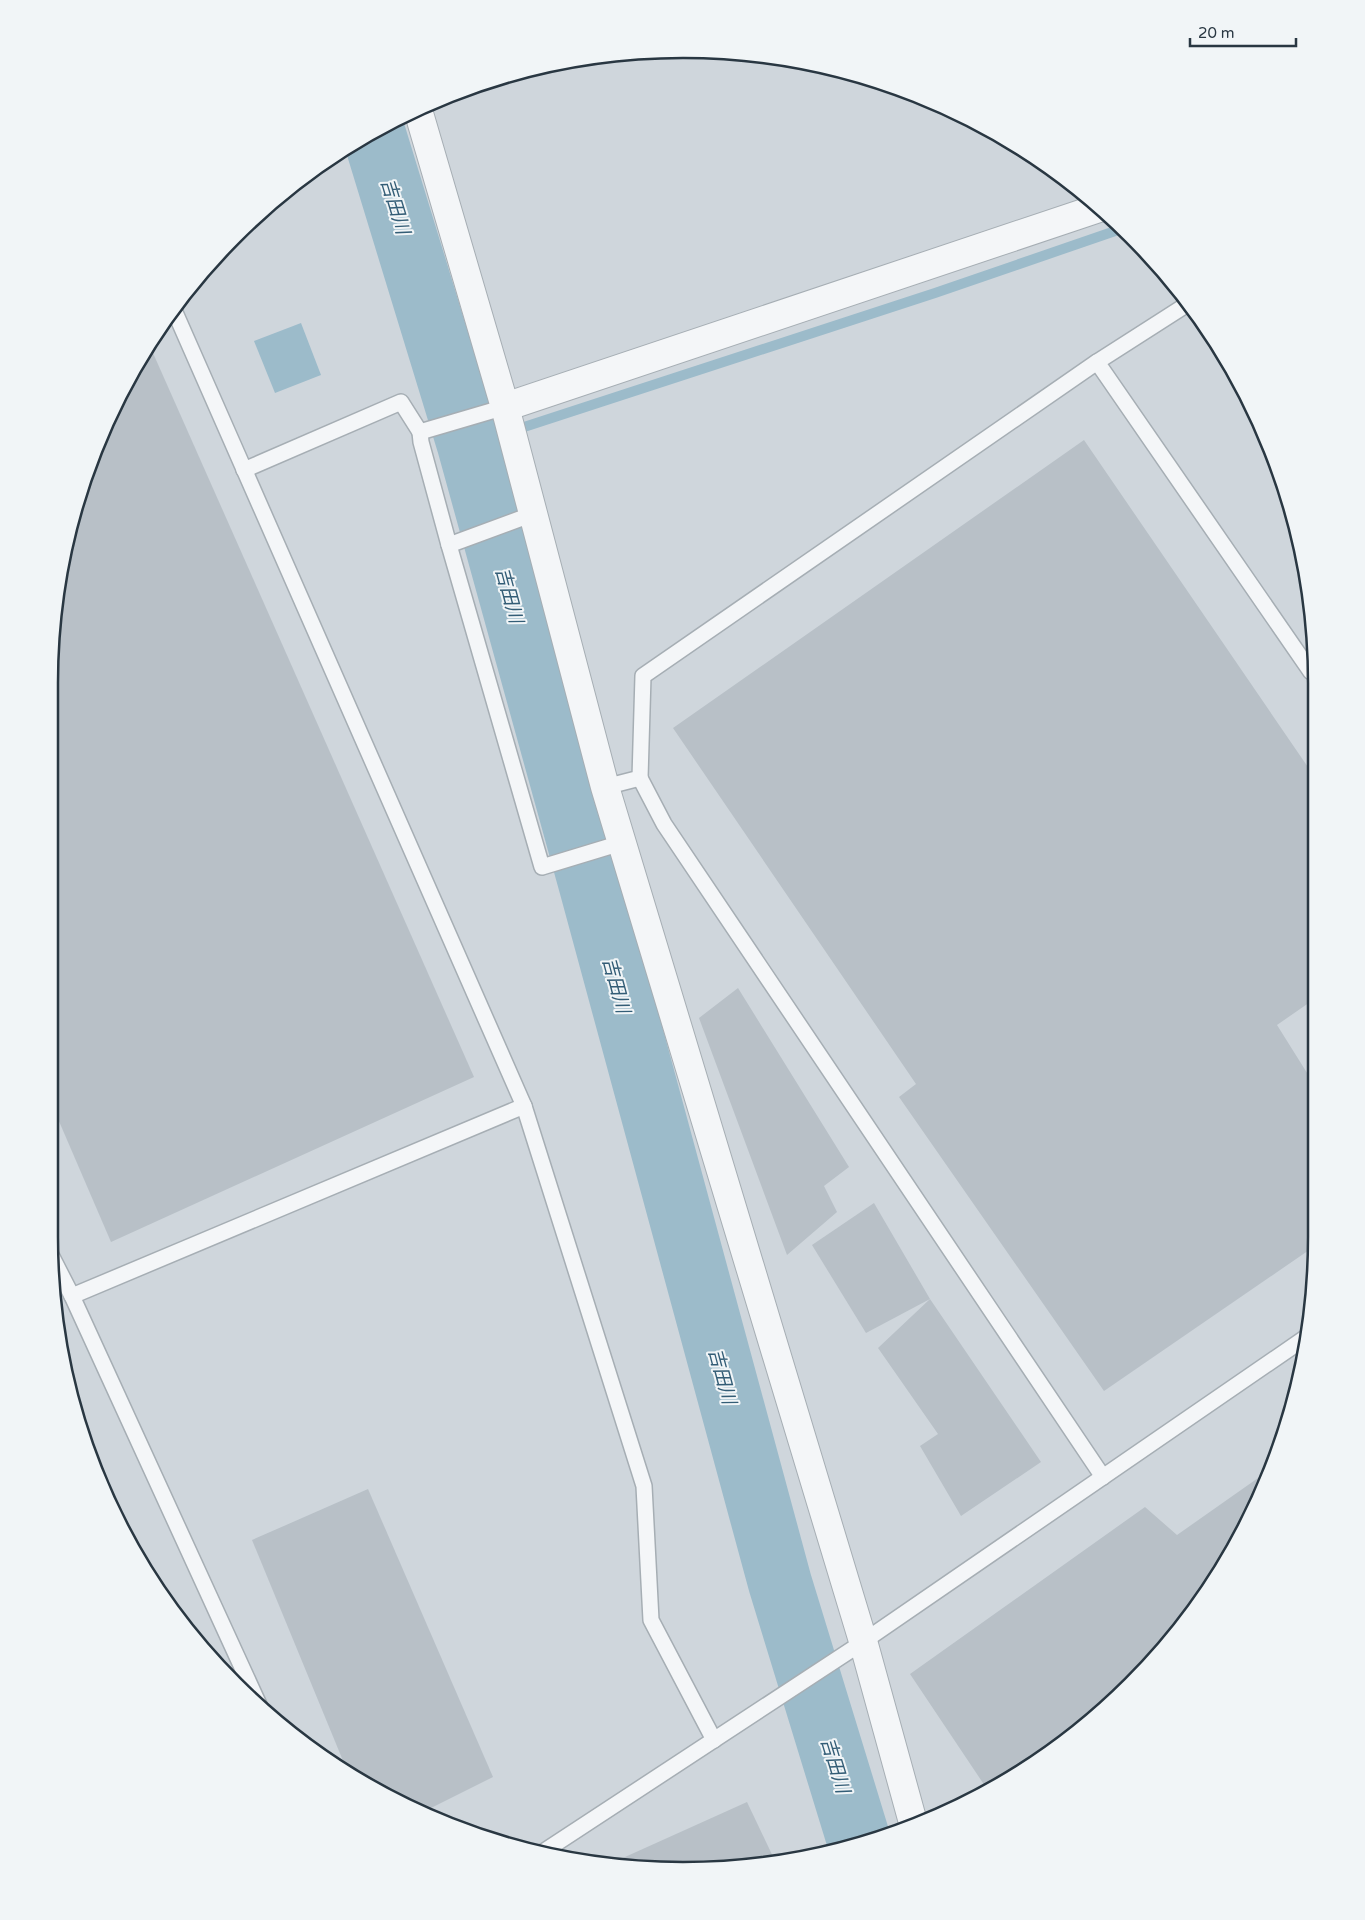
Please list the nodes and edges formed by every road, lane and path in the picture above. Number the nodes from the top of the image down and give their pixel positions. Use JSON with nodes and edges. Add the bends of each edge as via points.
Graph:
{"nodes":[{"id":1,"x":420,"y":116,"type":"edge"},
{"id":2,"x":1092,"y":210,"type":"edge"},
{"id":3,"x":1183,"y":308,"type":"edge"},
{"id":4,"x":177,"y":316,"type":"edge"},
{"id":5,"x":1097,"y":362,"type":"junction"},
{"id":6,"x":504,"y":407,"type":"junction"},
{"id":7,"x":421,"y":431,"type":"junction"},
{"id":8,"x":244,"y":470,"type":"junction"},
{"id":9,"x":532,"y":515,"type":"junction"},
{"id":10,"x":450,"y":545,"type":"junction"},
{"id":11,"x":1307,"y":667,"type":"edge"},
{"id":12,"x":640,"y":778,"type":"junction"},
{"id":13,"x":605,"y":787,"type":"junction"},
{"id":14,"x":620,"y":843,"type":"junction"},
{"id":15,"x":524,"y":1106,"type":"junction"},
{"id":16,"x":59,"y":1270,"type":"edge"},
{"id":17,"x":72,"y":1296,"type":"junction"},
{"id":18,"x":1298,"y":1343,"type":"edge"},
{"id":19,"x":1103,"y":1477,"type":"junction"},
{"id":20,"x":859,"y":1644,"type":"junction"},
{"id":21,"x":251,"y":1689,"type":"edge"},
{"id":22,"x":714,"y":1740,"type":"junction"},
{"id":23,"x":912,"y":1819,"type":"edge"},
{"id":24,"x":550,"y":1848,"type":"edge"}],
"edges":[{"from":1,"to":6,"type":"street"},
{"from":2,"to":6,"type":"street"},
{"from":3,"to":5,"type":"lane"},
{"from":4,"to":8,"type":"lane"},
{"from":5,"to":11,"type":"lane"},
{"from":5,"to":12,"type":"lane","via":[[643,676]]},
{"from":6,"to":7,"type":"lane"},
{"from":6,"to":9,"type":"street"},
{"from":7,"to":8,"type":"lane","via":[[401,402]]},
{"from":7,"to":10,"type":"lane","via":[[421,442]]},
{"from":8,"to":15,"type":"lane"},
{"from":9,"to":10,"type":"lane"},
{"from":9,"to":13,"type":"street"},
{"from":10,"to":14,"type":"lane","via":[[542,867]]},
{"from":12,"to":13,"type":"lane"},
{"from":12,"to":19,"type":"lane","via":[[664,824]]},
{"from":13,"to":14,"type":"street"},
{"from":14,"to":20,"type":"street"},
{"from":15,"to":17,"type":"lane"},
{"from":15,"to":22,"type":"lane","via":[[644,1486],[650,1620]]},
{"from":16,"to":17,"type":"lane"},
{"from":17,"to":21,"type":"lane"},
{"from":18,"to":19,"type":"lane"},
{"from":19,"to":20,"type":"lane"},
{"from":20,"to":22,"type":"lane"},
{"from":20,"to":23,"type":"street"},
{"from":22,"to":24,"type":"lane"}]}
